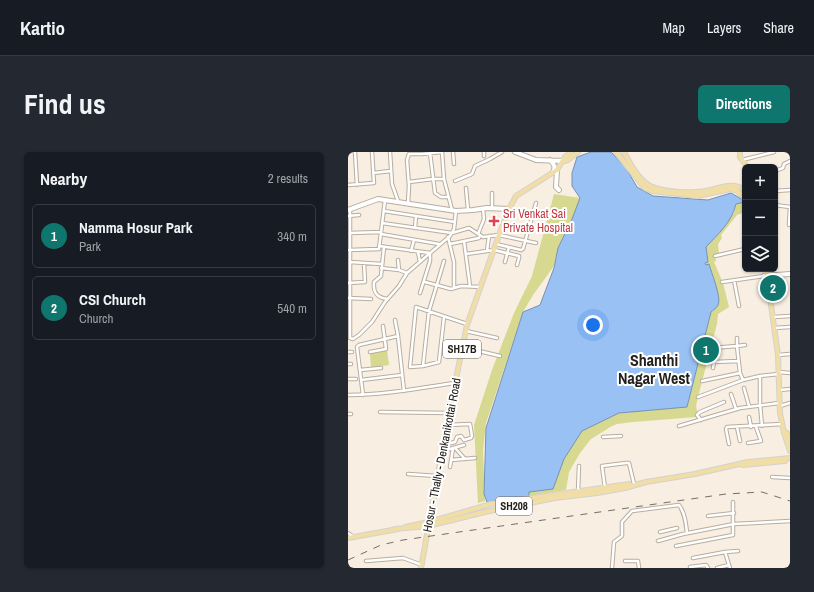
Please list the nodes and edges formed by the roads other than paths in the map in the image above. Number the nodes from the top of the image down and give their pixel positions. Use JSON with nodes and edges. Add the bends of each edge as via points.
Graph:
{"nodes":[{"id":1,"x":354,"y":152,"type":"edge"},
{"id":2,"x":372,"y":152,"type":"edge"},
{"id":3,"x":390,"y":152,"type":"edge"},
{"id":4,"x":453,"y":152,"type":"edge"},
{"id":5,"x":502,"y":152,"type":"edge"},
{"id":6,"x":515,"y":152,"type":"edge"},
{"id":7,"x":571,"y":152,"type":"edge"},
{"id":8,"x":578,"y":152,"type":"edge"},
{"id":9,"x":616,"y":152,"type":"edge"},
{"id":10,"x":624,"y":152,"type":"edge"},
{"id":11,"x":740,"y":152,"type":"edge"},
{"id":12,"x":774,"y":152,"type":"edge"},
{"id":13,"x":430,"y":153,"type":"junction"},
{"id":14,"x":550,"y":160,"type":"junction"},
{"id":15,"x":742,"y":160,"type":"junction"},
{"id":16,"x":564,"y":161,"type":"junction"},
{"id":17,"x":790,"y":161,"type":"edge"},
{"id":18,"x":454,"y":164,"type":"dead end"},
{"id":19,"x":744,"y":164,"type":"edge"},
{"id":20,"x":778,"y":170,"type":"edge"},
{"id":21,"x":391,"y":171,"type":"junction"},
{"id":22,"x":555,"y":172,"type":"junction"},
{"id":23,"x":373,"y":173,"type":"junction"},
{"id":24,"x":433,"y":179,"type":"junction"},
{"id":25,"x":444,"y":179,"type":"junction"},
{"id":26,"x":455,"y":180,"type":"dead end"},
{"id":27,"x":408,"y":182,"type":"junction"},
{"id":28,"x":348,"y":185,"type":"edge"},
{"id":29,"x":357,"y":185,"type":"junction"},
{"id":30,"x":466,"y":188,"type":"dead end"},
{"id":31,"x":742,"y":189,"type":"edge"},
{"id":32,"x":559,"y":190,"type":"dead end"},
{"id":33,"x":790,"y":190,"type":"edge"},
{"id":34,"x":778,"y":192,"type":"edge"},
{"id":35,"x":492,"y":193,"type":"dead end"},
{"id":36,"x":742,"y":195,"type":"edge"},
{"id":37,"x":448,"y":197,"type":"junction"},
{"id":38,"x":385,"y":200,"type":"junction"},
{"id":39,"x":398,"y":202,"type":"junction"},
{"id":40,"x":408,"y":203,"type":"junction"},
{"id":41,"x":536,"y":203,"type":"dead end"},
{"id":42,"x":778,"y":205,"type":"edge"},
{"id":43,"x":790,"y":207,"type":"edge"},
{"id":44,"x":482,"y":208,"type":"junction"},
{"id":45,"x":492,"y":208,"type":"junction"},
{"id":46,"x":509,"y":209,"type":"junction"},
{"id":47,"x":349,"y":210,"type":"edge"},
{"id":48,"x":468,"y":210,"type":"junction"},
{"id":49,"x":384,"y":211,"type":"junction"},
{"id":50,"x":454,"y":211,"type":"junction"},
{"id":51,"x":359,"y":215,"type":"dead end"},
{"id":52,"x":349,"y":216,"type":"edge"},
{"id":53,"x":416,"y":216,"type":"junction"},
{"id":54,"x":455,"y":222,"type":"junction"},
{"id":55,"x":382,"y":223,"type":"junction"},
{"id":56,"x":789,"y":225,"type":"edge"},
{"id":57,"x":414,"y":228,"type":"junction"},
{"id":58,"x":349,"y":233,"type":"edge"},
{"id":59,"x":381,"y":233,"type":"junction"},
{"id":60,"x":452,"y":233,"type":"junction"},
{"id":61,"x":479,"y":235,"type":"junction"},
{"id":62,"x":499,"y":235,"type":"junction"},
{"id":63,"x":489,"y":236,"type":"junction"},
{"id":64,"x":448,"y":238,"type":"junction"},
{"id":65,"x":414,"y":240,"type":"junction"},
{"id":66,"x":464,"y":241,"type":"junction"},
{"id":67,"x":526,"y":241,"type":"junction"},
{"id":68,"x":536,"y":243,"type":"dead end"},
{"id":69,"x":440,"y":244,"type":"junction"},
{"id":70,"x":450,"y":244,"type":"junction"},
{"id":71,"x":496,"y":244,"type":"junction"},
{"id":72,"x":379,"y":246,"type":"junction"},
{"id":73,"x":384,"y":247,"type":"junction"},
{"id":74,"x":509,"y":247,"type":"junction"},
{"id":75,"x":516,"y":249,"type":"junction"},
{"id":76,"x":349,"y":250,"type":"edge"},
{"id":77,"x":494,"y":250,"type":"junction"},
{"id":78,"x":742,"y":250,"type":"edge"},
{"id":79,"x":411,"y":251,"type":"junction"},
{"id":80,"x":487,"y":251,"type":"junction"},
{"id":81,"x":418,"y":252,"type":"junction"},
{"id":82,"x":430,"y":253,"type":"junction"},
{"id":83,"x":508,"y":253,"type":"junction"},
{"id":84,"x":466,"y":254,"type":"junction"},
{"id":85,"x":514,"y":255,"type":"junction"},
{"id":86,"x":715,"y":256,"type":"dead end"},
{"id":87,"x":398,"y":260,"type":"dead end"},
{"id":88,"x":444,"y":261,"type":"dead end"},
{"id":89,"x":349,"y":262,"type":"edge"},
{"id":90,"x":420,"y":262,"type":"junction"},
{"id":91,"x":505,"y":262,"type":"dead end"},
{"id":92,"x":364,"y":263,"type":"junction"},
{"id":93,"x":517,"y":265,"type":"dead end"},
{"id":94,"x":381,"y":266,"type":"junction"},
{"id":95,"x":399,"y":270,"type":"junction"},
{"id":96,"x":765,"y":272,"type":"edge"},
{"id":97,"x":407,"y":273,"type":"junction"},
{"id":98,"x":790,"y":273,"type":"edge"},
{"id":99,"x":766,"y":275,"type":"junction"},
{"id":100,"x":734,"y":280,"type":"junction"},
{"id":101,"x":425,"y":282,"type":"junction"},
{"id":102,"x":722,"y":282,"type":"dead end"},
{"id":103,"x":349,"y":283,"type":"edge"},
{"id":104,"x":438,"y":285,"type":"junction"},
{"id":105,"x":470,"y":286,"type":"junction"},
{"id":106,"x":481,"y":287,"type":"junction"},
{"id":107,"x":454,"y":288,"type":"junction"},
{"id":108,"x":420,"y":292,"type":"dead end"},
{"id":109,"x":349,"y":298,"type":"edge"},
{"id":110,"x":371,"y":299,"type":"dead end"},
{"id":111,"x":388,"y":299,"type":"junction"},
{"id":112,"x":738,"y":306,"type":"dead end"},
{"id":113,"x":349,"y":310,"type":"edge"},
{"id":114,"x":429,"y":311,"type":"junction"},
{"id":115,"x":772,"y":316,"type":"junction"},
{"id":116,"x":790,"y":316,"type":"edge"},
{"id":117,"x":444,"y":317,"type":"junction"},
{"id":118,"x":395,"y":320,"type":"dead end"},
{"id":119,"x":349,"y":322,"type":"edge"},
{"id":120,"x":467,"y":325,"type":"junction"},
{"id":121,"x":383,"y":326,"type":"dead end"},
{"id":122,"x":790,"y":327,"type":"edge"},
{"id":123,"x":774,"y":328,"type":"junction"},
{"id":124,"x":466,"y":331,"type":"junction"},
{"id":125,"x":398,"y":336,"type":"junction"},
{"id":126,"x":349,"y":338,"type":"edge"},
{"id":127,"x":497,"y":338,"type":"dead end"},
{"id":128,"x":737,"y":338,"type":"dead end"},
{"id":129,"x":384,"y":339,"type":"junction"},
{"id":130,"x":745,"y":345,"type":"dead end"},
{"id":131,"x":737,"y":346,"type":"junction"},
{"id":132,"x":462,"y":347,"type":"junction"},
{"id":133,"x":712,"y":348,"type":"dead end"},
{"id":134,"x":348,"y":352,"type":"edge"},
{"id":135,"x":352,"y":352,"type":"dead end"},
{"id":136,"x":370,"y":352,"type":"dead end"},
{"id":137,"x":790,"y":354,"type":"edge"},
{"id":138,"x":778,"y":355,"type":"junction"},
{"id":139,"x":500,"y":356,"type":"dead end"},
{"id":140,"x":738,"y":361,"type":"junction"},
{"id":141,"x":423,"y":366,"type":"junction"},
{"id":142,"x":381,"y":368,"type":"dead end"},
{"id":143,"x":713,"y":368,"type":"dead end"},
{"id":144,"x":360,"y":370,"type":"junction"},
{"id":145,"x":740,"y":373,"type":"junction"},
{"id":146,"x":779,"y":373,"type":"junction"},
{"id":147,"x":790,"y":373,"type":"edge"},
{"id":148,"x":402,"y":375,"type":"junction"},
{"id":149,"x":760,"y":376,"type":"junction"},
{"id":150,"x":348,"y":379,"type":"edge"},
{"id":151,"x":356,"y":379,"type":"dead end"},
{"id":152,"x":361,"y":380,"type":"junction"},
{"id":153,"x":743,"y":380,"type":"junction"},
{"id":154,"x":702,"y":381,"type":"dead end"},
{"id":155,"x":456,"y":383,"type":"junction"},
{"id":156,"x":744,"y":388,"type":"dead end"},
{"id":157,"x":790,"y":389,"type":"edge"},
{"id":158,"x":780,"y":390,"type":"junction"},
{"id":159,"x":404,"y":391,"type":"junction"},
{"id":160,"x":731,"y":394,"type":"dead end"},
{"id":161,"x":348,"y":395,"type":"edge"},
{"id":162,"x":362,"y":395,"type":"junction"},
{"id":163,"x":698,"y":397,"type":"dead end"},
{"id":164,"x":724,"y":402,"type":"dead end"},
{"id":165,"x":760,"y":404,"type":"junction"},
{"id":166,"x":780,"y":404,"type":"junction"},
{"id":167,"x":790,"y":404,"type":"edge"},
{"id":168,"x":749,"y":406,"type":"junction"},
{"id":169,"x":736,"y":408,"type":"junction"},
{"id":170,"x":380,"y":412,"type":"dead end"},
{"id":171,"x":449,"y":413,"type":"junction"},
{"id":172,"x":749,"y":417,"type":"dead end"},
{"id":173,"x":701,"y":420,"type":"junction"},
{"id":174,"x":783,"y":424,"type":"junction"},
{"id":175,"x":447,"y":425,"type":"junction"},
{"id":176,"x":679,"y":426,"type":"dead end"},
{"id":177,"x":762,"y":426,"type":"junction"},
{"id":178,"x":737,"y":427,"type":"junction"},
{"id":179,"x":751,"y":427,"type":"junction"},
{"id":180,"x":756,"y":427,"type":"junction"},
{"id":181,"x":785,"y":431,"type":"junction"},
{"id":182,"x":621,"y":436,"type":"dead end"},
{"id":183,"x":603,"y":437,"type":"dead end"},
{"id":184,"x":740,"y":441,"type":"dead end"},
{"id":185,"x":790,"y":442,"type":"edge"},
{"id":186,"x":748,"y":443,"type":"dead end"},
{"id":187,"x":729,"y":444,"type":"dead end"},
{"id":188,"x":443,"y":445,"type":"junction"},
{"id":189,"x":464,"y":446,"type":"dead end"},
{"id":190,"x":454,"y":448,"type":"junction"},
{"id":191,"x":442,"y":451,"type":"junction"},
{"id":192,"x":790,"y":451,"type":"edge"},
{"id":193,"x":475,"y":458,"type":"dead end"},
{"id":194,"x":465,"y":459,"type":"junction"},
{"id":195,"x":790,"y":459,"type":"edge"},
{"id":196,"x":451,"y":460,"type":"junction"},
{"id":197,"x":579,"y":466,"type":"dead end"},
{"id":198,"x":450,"y":467,"type":"dead end"},
{"id":199,"x":408,"y":474,"type":"dead end"},
{"id":200,"x":437,"y":476,"type":"junction"},
{"id":201,"x":772,"y":477,"type":"dead end"},
{"id":202,"x":790,"y":478,"type":"edge"},
{"id":203,"x":634,"y":484,"type":"junction"},
{"id":204,"x":605,"y":488,"type":"junction"},
{"id":205,"x":578,"y":492,"type":"junction"},
{"id":206,"x":733,"y":502,"type":"dead end"},
{"id":207,"x":474,"y":509,"type":"junction"},
{"id":208,"x":734,"y":513,"type":"junction"},
{"id":209,"x":475,"y":514,"type":"junction"},
{"id":210,"x":708,"y":516,"type":"dead end"},
{"id":211,"x":790,"y":521,"type":"edge"},
{"id":212,"x":429,"y":524,"type":"junction"},
{"id":213,"x":734,"y":524,"type":"junction"},
{"id":214,"x":677,"y":528,"type":"dead end"},
{"id":215,"x":348,"y":533,"type":"edge"},
{"id":216,"x":687,"y":533,"type":"junction"},
{"id":217,"x":355,"y":537,"type":"junction"},
{"id":218,"x":348,"y":538,"type":"edge"},
{"id":219,"x":665,"y":538,"type":"junction"},
{"id":220,"x":658,"y":541,"type":"dead end"},
{"id":221,"x":676,"y":546,"type":"dead end"},
{"id":222,"x":738,"y":551,"type":"dead end"},
{"id":223,"x":725,"y":552,"type":"junction"},
{"id":224,"x":693,"y":558,"type":"dead end"},
{"id":225,"x":366,"y":561,"type":"dead end"},
{"id":226,"x":625,"y":561,"type":"dead end"},
{"id":227,"x":421,"y":566,"type":"edge"},
{"id":228,"x":690,"y":567,"type":"dead end"},
{"id":229,"x":729,"y":567,"type":"edge"},
{"id":230,"x":612,"y":568,"type":"edge"},
{"id":231,"x":640,"y":568,"type":"edge"},
{"id":232,"x":708,"y":568,"type":"edge"},
{"id":233,"x":717,"y":568,"type":"edge"}],
"edges":[{"from":1,"to":29,"type":"street"},
{"from":2,"to":23,"type":"street"},
{"from":3,"to":21,"type":"street"},
{"from":4,"to":18,"type":"street"},
{"from":5,"to":26,"type":"street","via":[[475,166],[470,175]]},
{"from":6,"to":14,"type":"street","via":[[536,160]]},
{"from":7,"to":16,"type":"main road","name":"Hosur - Thally - Denkanikottai Road","number":"SH17B"},
{"from":8,"to":16,"type":"main road","name":"Hosur - Thally - Denkanikottai Road","number":"SH17B"},
{"from":9,"to":36,"type":"main road","via":[[645,188],[652,191],[697,196],[734,189]]},
{"from":10,"to":31,"type":"main road","via":[[640,177],[652,187],[700,192],[733,185]]},
{"from":11,"to":15,"type":"main road"},
{"from":12,"to":15,"type":"street"},
{"from":13,"to":24,"type":"street"},
{"from":13,"to":25,"type":"street","via":[[442,152]]},
{"from":13,"to":27,"type":"street","via":[[409,154],[406,160]]},
{"from":14,"to":16,"type":"street"},
{"from":14,"to":22,"type":"street"},
{"from":15,"to":19,"type":"main road"},
{"from":16,"to":22,"type":"main road","name":"Hosur - Thally - Denkanikottai Road","number":"SH17B"},
{"from":17,"to":20,"type":"street"},
{"from":21,"to":23,"type":"street"},
{"from":21,"to":39,"type":"street"},
{"from":22,"to":32,"type":"street","via":[[556,187]]},
{"from":22,"to":46,"type":"main road","name":"Hosur - Thally - Denkanikottai Road","number":"SH17B","via":[[516,196]]},
{"from":23,"to":29,"type":"street","via":[[374,183]]},
{"from":24,"to":25,"type":"street"},
{"from":24,"to":27,"type":"street"},
{"from":24,"to":37,"type":"street","via":[[435,193],[441,197]]},
{"from":25,"to":37,"type":"street"},
{"from":27,"to":40,"type":"street"},
{"from":28,"to":29,"type":"street"},
{"from":30,"to":48,"type":"street"},
{"from":33,"to":34,"type":"street"},
{"from":35,"to":45,"type":"street"},
{"from":37,"to":50,"type":"street"},
{"from":38,"to":39,"type":"street"},
{"from":38,"to":47,"type":"street","via":[[378,199]]},
{"from":38,"to":49,"type":"street"},
{"from":39,"to":40,"type":"street"},
{"from":40,"to":50,"type":"street"},
{"from":41,"to":67,"type":"street"},
{"from":42,"to":43,"type":"street"},
{"from":43,"to":56,"type":"street"},
{"from":44,"to":45,"type":"street"},
{"from":44,"to":48,"type":"street"},
{"from":44,"to":61,"type":"street","via":[[484,219]]},
{"from":45,"to":46,"type":"street"},
{"from":46,"to":62,"type":"main road","name":"Hosur - Thally - Denkanikottai Road","number":"SH17B"},
{"from":47,"to":52,"type":"street"},
{"from":48,"to":50,"type":"street"},
{"from":49,"to":53,"type":"street"},
{"from":49,"to":55,"type":"street"},
{"from":50,"to":54,"type":"street"},
{"from":51,"to":52,"type":"street"},
{"from":52,"to":58,"type":"street"},
{"from":53,"to":54,"type":"street"},
{"from":53,"to":57,"type":"street"},
{"from":54,"to":60,"type":"street"},
{"from":55,"to":57,"type":"street"},
{"from":55,"to":59,"type":"street"},
{"from":57,"to":60,"type":"street"},
{"from":58,"to":59,"type":"street"},
{"from":58,"to":76,"type":"street"},
{"from":59,"to":65,"type":"street"},
{"from":59,"to":72,"type":"street"},
{"from":60,"to":61,"type":"street","via":[[469,228]]},
{"from":60,"to":64,"type":"street"},
{"from":61,"to":63,"type":"street"},
{"from":61,"to":66,"type":"street","via":[[479,238]]},
{"from":62,"to":63,"type":"street"},
{"from":62,"to":67,"type":"street"},
{"from":62,"to":71,"type":"main road","name":"Hosur - Thally - Denkanikottai Road","number":"SH17B"},
{"from":63,"to":80,"type":"street"},
{"from":64,"to":69,"type":"street"},
{"from":64,"to":70,"type":"street"},
{"from":65,"to":69,"type":"street"},
{"from":65,"to":79,"type":"street"},
{"from":66,"to":70,"type":"street"},
{"from":66,"to":84,"type":"street"},
{"from":67,"to":68,"type":"street"},
{"from":67,"to":75,"type":"street","via":[[522,250]]},
{"from":69,"to":82,"type":"street"},
{"from":70,"to":107,"type":"street","via":[[454,262]]},
{"from":71,"to":74,"type":"street"},
{"from":71,"to":77,"type":"main road","name":"Hosur - Thally - Denkanikottai Road","number":"SH17B"},
{"from":72,"to":73,"type":"street"},
{"from":72,"to":76,"type":"street","via":[[379,249]]},
{"from":73,"to":79,"type":"street"},
{"from":73,"to":94,"type":"street"},
{"from":74,"to":75,"type":"street"},
{"from":74,"to":83,"type":"street"},
{"from":75,"to":85,"type":"street"},
{"from":76,"to":89,"type":"street"},
{"from":77,"to":80,"type":"street"},
{"from":77,"to":83,"type":"street"},
{"from":77,"to":106,"type":"main road","name":"Hosur - Thally - Denkanikottai Road","number":"SH17B"},
{"from":78,"to":86,"type":"street"},
{"from":79,"to":81,"type":"street"},
{"from":80,"to":84,"type":"street"},
{"from":81,"to":82,"type":"street"},
{"from":81,"to":90,"type":"street"},
{"from":82,"to":90,"type":"street"},
{"from":82,"to":101,"type":"street"},
{"from":83,"to":85,"type":"street"},
{"from":83,"to":91,"type":"street"},
{"from":84,"to":105,"type":"street"},
{"from":85,"to":93,"type":"street","via":[[519,257]]},
{"from":87,"to":95,"type":"street"},
{"from":88,"to":104,"type":"street"},
{"from":89,"to":92,"type":"street"},
{"from":89,"to":103,"type":"street"},
{"from":90,"to":97,"type":"street"},
{"from":92,"to":94,"type":"street"},
{"from":92,"to":103,"type":"street","via":[[365,282]]},
{"from":94,"to":95,"type":"street"},
{"from":94,"to":111,"type":"street","via":[[381,276],[374,282],[373,288],[376,295]]},
{"from":95,"to":97,"type":"street"},
{"from":96,"to":99,"type":"main road"},
{"from":97,"to":111,"type":"street"},
{"from":98,"to":99,"type":"street"},
{"from":99,"to":100,"type":"street"},
{"from":99,"to":115,"type":"main road"},
{"from":100,"to":102,"type":"street"},
{"from":100,"to":112,"type":"street"},
{"from":101,"to":104,"type":"street"},
{"from":101,"to":108,"type":"street"},
{"from":103,"to":109,"type":"street"},
{"from":104,"to":107,"type":"street"},
{"from":104,"to":114,"type":"street"},
{"from":105,"to":106,"type":"street"},
{"from":105,"to":107,"type":"street"},
{"from":106,"to":120,"type":"main road","name":"Hosur - Thally - Denkanikottai Road","number":"SH17B"},
{"from":109,"to":110,"type":"street"},
{"from":109,"to":113,"type":"street"},
{"from":111,"to":126,"type":"street","via":[[372,322],[356,338]]},
{"from":113,"to":119,"type":"street"},
{"from":114,"to":117,"type":"street"},
{"from":114,"to":141,"type":"street"},
{"from":114,"to":141,"type":"street","via":[[416,307],[412,334],[409,367]]},
{"from":115,"to":116,"type":"street"},
{"from":115,"to":123,"type":"main road"},
{"from":117,"to":120,"type":"street"},
{"from":117,"to":141,"type":"street","via":[[439,362]]},
{"from":118,"to":125,"type":"street"},
{"from":119,"to":126,"type":"street"},
{"from":120,"to":124,"type":"main road","name":"Hosur - Thally - Denkanikottai Road","number":"SH17B"},
{"from":121,"to":129,"type":"street"},
{"from":122,"to":123,"type":"street"},
{"from":123,"to":138,"type":"main road"},
{"from":124,"to":127,"type":"street"},
{"from":124,"to":132,"type":"main road","name":"Hosur - Thally - Denkanikottai Road","number":"SH17B"},
{"from":125,"to":129,"type":"street"},
{"from":125,"to":148,"type":"street"},
{"from":128,"to":131,"type":"street"},
{"from":129,"to":136,"type":"street","via":[[386,349]]},
{"from":129,"to":144,"type":"street","via":[[359,345]]},
{"from":130,"to":131,"type":"street"},
{"from":131,"to":133,"type":"street"},
{"from":131,"to":140,"type":"street"},
{"from":132,"to":139,"type":"street"},
{"from":132,"to":155,"type":"main road","name":"Hosur - Thally - Denkanikottai Road","number":"SH17B"},
{"from":134,"to":135,"type":"street"},
{"from":137,"to":138,"type":"street"},
{"from":138,"to":146,"type":"main road"},
{"from":140,"to":143,"type":"street","via":[[714,362]]},
{"from":140,"to":145,"type":"street"},
{"from":142,"to":144,"type":"street"},
{"from":144,"to":152,"type":"street"},
{"from":145,"to":153,"type":"street"},
{"from":145,"to":154,"type":"street"},
{"from":146,"to":147,"type":"street"},
{"from":146,"to":149,"type":"street"},
{"from":146,"to":158,"type":"main road"},
{"from":148,"to":152,"type":"street"},
{"from":148,"to":159,"type":"street"},
{"from":149,"to":153,"type":"street"},
{"from":149,"to":165,"type":"street"},
{"from":150,"to":151,"type":"street"},
{"from":152,"to":162,"type":"street"},
{"from":153,"to":163,"type":"street"},
{"from":155,"to":159,"type":"street"},
{"from":155,"to":171,"type":"main road","name":"Hosur - Thally - Denkanikottai Road","number":"SH17B"},
{"from":156,"to":168,"type":"street"},
{"from":157,"to":158,"type":"street"},
{"from":158,"to":166,"type":"main road"},
{"from":159,"to":162,"type":"street"},
{"from":160,"to":169,"type":"street"},
{"from":161,"to":162,"type":"street"},
{"from":164,"to":173,"type":"street","via":[[700,412],[697,415]]},
{"from":165,"to":166,"type":"street"},
{"from":165,"to":168,"type":"street"},
{"from":165,"to":177,"type":"street"},
{"from":166,"to":167,"type":"street"},
{"from":166,"to":174,"type":"main road"},
{"from":168,"to":169,"type":"street"},
{"from":169,"to":173,"type":"street"},
{"from":170,"to":171,"type":"street"},
{"from":171,"to":175,"type":"main road","name":"Hosur - Thally - Denkanikottai Road","number":"SH17B"},
{"from":172,"to":179,"type":"street"},
{"from":173,"to":176,"type":"street"},
{"from":174,"to":177,"type":"street"},
{"from":174,"to":181,"type":"main road"},
{"from":175,"to":188,"type":"main road","name":"Hosur - Thally - Denkanikottai Road","number":"SH17B"},
{"from":175,"to":188,"type":"street","via":[[469,423],[472,436],[464,440],[457,437],[455,442]]},
{"from":177,"to":180,"type":"street"},
{"from":178,"to":179,"type":"street"},
{"from":178,"to":184,"type":"street"},
{"from":178,"to":187,"type":"street","via":[[726,428]]},
{"from":179,"to":180,"type":"street"},
{"from":180,"to":186,"type":"street","via":[[761,441]]},
{"from":181,"to":185,"type":"main road"},
{"from":181,"to":192,"type":"main road"},
{"from":182,"to":183,"type":"street"},
{"from":188,"to":191,"type":"main road","name":"Hosur - Thally - Denkanikottai Road","number":"SH17B"},
{"from":189,"to":190,"type":"street"},
{"from":190,"to":191,"type":"street"},
{"from":190,"to":194,"type":"street"},
{"from":190,"to":196,"type":"street"},
{"from":191,"to":200,"type":"main road","name":"Hosur - Thally - Denkanikottai Road","number":"SH17B"},
{"from":193,"to":194,"type":"street"},
{"from":194,"to":196,"type":"street"},
{"from":195,"to":203,"type":"main road","number":"SH208","via":[[748,462]]},
{"from":196,"to":198,"type":"street"},
{"from":197,"to":205,"type":"street"},
{"from":199,"to":200,"type":"street"},
{"from":200,"to":212,"type":"main road","name":"Hosur - Thally - Denkanikottai Road","number":"SH17B"},
{"from":201,"to":202,"type":"street"},
{"from":203,"to":204,"type":"main road","number":"SH208"},
{"from":203,"to":204,"type":"street","via":[[629,463],[602,466]]},
{"from":203,"to":209,"type":"main road","number":"SH208","via":[[625,488],[555,498]]},
{"from":204,"to":205,"type":"main road","number":"SH208"},
{"from":205,"to":207,"type":"main road","number":"SH208","via":[[491,504]]},
{"from":206,"to":208,"type":"street"},
{"from":207,"to":209,"type":"main road"},
{"from":207,"to":212,"type":"main road","number":"SH208"},
{"from":208,"to":210,"type":"street"},
{"from":208,"to":213,"type":"street"},
{"from":209,"to":212,"type":"main road","number":"SH208"},
{"from":211,"to":213,"type":"street"},
{"from":212,"to":217,"type":"main road","number":"SH208"},
{"from":212,"to":227,"type":"main road","name":"Hosur - Thally - Denkanikottai Road","number":"SH17B"},
{"from":213,"to":216,"type":"street"},
{"from":213,"to":221,"type":"street","via":[[733,535]]},
{"from":214,"to":219,"type":"street","via":[[662,532]]},
{"from":215,"to":217,"type":"street"},
{"from":216,"to":219,"type":"street"},
{"from":216,"to":230,"type":"street","via":[[682,508],[679,505],[632,511],[622,522],[622,536],[614,541]]},
{"from":217,"to":218,"type":"main road","number":"SH208"},
{"from":219,"to":220,"type":"street"},
{"from":222,"to":223,"type":"street"},
{"from":223,"to":224,"type":"street"},
{"from":223,"to":229,"type":"street"},
{"from":225,"to":227,"type":"street","via":[[403,558]]},
{"from":226,"to":231,"type":"street","via":[[638,561]]},
{"from":228,"to":232,"type":"street","via":[[706,565]]},
{"from":229,"to":233,"type":"street"}]}
